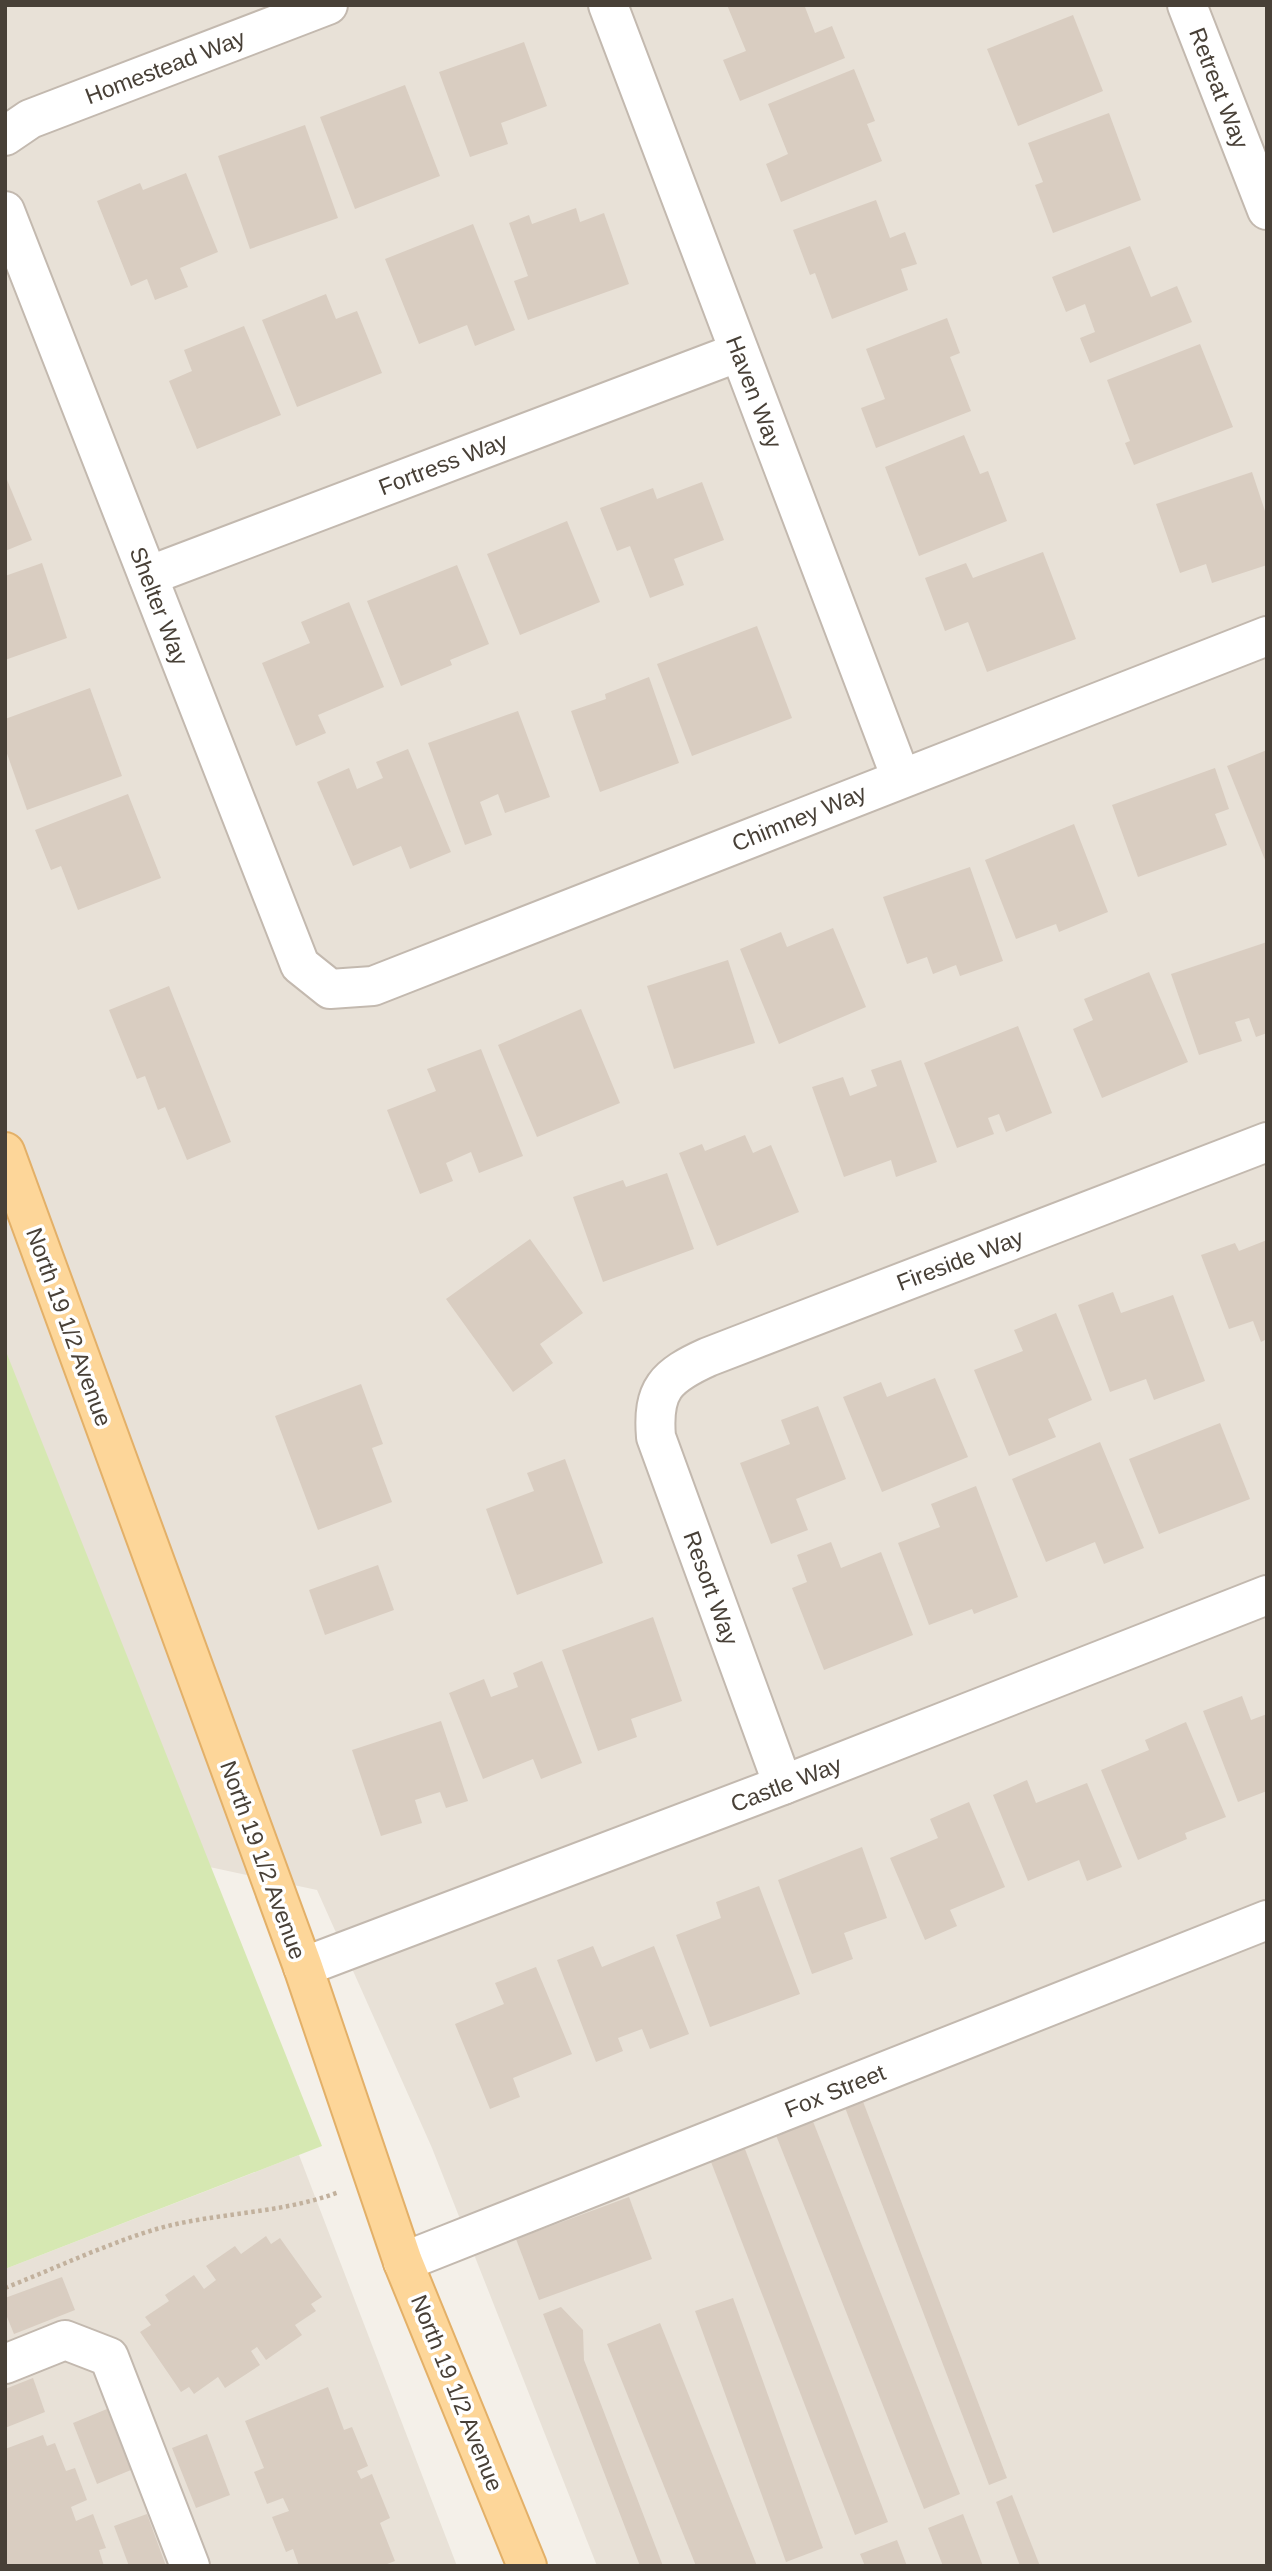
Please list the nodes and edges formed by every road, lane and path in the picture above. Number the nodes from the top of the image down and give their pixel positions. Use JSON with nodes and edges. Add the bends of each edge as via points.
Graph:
{"nodes":[{"id":1,"x":328,"y":5,"type":"edge"},
{"id":2,"x":608,"y":5,"type":"edge"},
{"id":3,"x":1187,"y":5,"type":"edge"},
{"id":4,"x":5,"y":136,"type":"edge"},
{"id":5,"x":1257,"y":157,"type":"edge"},
{"id":6,"x":1267,"y":210,"type":"edge"},
{"id":7,"x":5,"y":211,"type":"edge"},
{"id":8,"x":739,"y":352,"type":"junction"},
{"id":9,"x":148,"y":576,"type":"junction"},
{"id":10,"x":1267,"y":636,"type":"edge"},
{"id":11,"x":901,"y":778,"type":"junction"},
{"id":12,"x":330,"y":989,"type":"joint"},
{"id":13,"x":1267,"y":1142,"type":"edge"},
{"id":14,"x":5,"y":1152,"type":"edge"},
{"id":15,"x":661,"y":1389,"type":"joint"},
{"id":16,"x":1267,"y":1595,"type":"edge"},
{"id":17,"x":783,"y":1785,"type":"junction"},
{"id":18,"x":1267,"y":1920,"type":"edge"},
{"id":19,"x":303,"y":1967,"type":"junction"},
{"id":20,"x":375,"y":2178,"type":"junction"},
{"id":21,"x":403,"y":2262,"type":"junction"},
{"id":22,"x":5,"y":2288,"type":"edge"},
{"id":23,"x":5,"y":2364,"type":"edge"},
{"id":24,"x":190,"y":2566,"type":"edge"},
{"id":25,"x":527,"y":2566,"type":"edge"}],
"edges":[{"from":1,"to":4,"type":"street","name":"Homestead Way","via":[[30,119]]},
{"from":2,"to":8,"type":"street","name":"Haven Way"},
{"from":3,"to":5,"type":"street","name":"Retreat Way"},
{"from":5,"to":6,"type":"street","name":"Retreat Way"},
{"from":7,"to":9,"type":"street","name":"Shelter Way"},
{"from":8,"to":9,"type":"street","name":"Fortress Way"},
{"from":8,"to":11,"type":"street","name":"Haven Way"},
{"from":9,"to":12,"type":"street","name":"Shelter Way","via":[[300,965]]},
{"from":10,"to":11,"type":"street","name":"Chimney Way"},
{"from":11,"to":12,"type":"street","name":"Chimney Way","via":[[373,986]]},
{"from":13,"to":15,"type":"street","name":"Fireside Way","via":[[708,1357],[681,1369]]},
{"from":14,"to":19,"type":"main road","name":"North 19 1/2 Avenue"},
{"from":15,"to":17,"type":"street","name":"Resort Way","via":[[654,1413],[656,1437]]},
{"from":16,"to":17,"type":"street","name":"Castle Way"},
{"from":17,"to":19,"type":"street","name":"Castle Way"},
{"from":18,"to":21,"type":"street","name":"Fox Street"},
{"from":19,"to":20,"type":"main road","name":"North 19 1/2 Avenue"},
{"from":20,"to":21,"type":"main road","name":"North 19 1/2 Avenue"},
{"from":20,"to":22,"type":"path","via":[[281,2209],[234,2212],[159,2229]]},
{"from":21,"to":25,"type":"main road","name":"North 19 1/2 Avenue"},
{"from":23,"to":24,"type":"street","via":[[65,2340],[109,2357]]}]}
